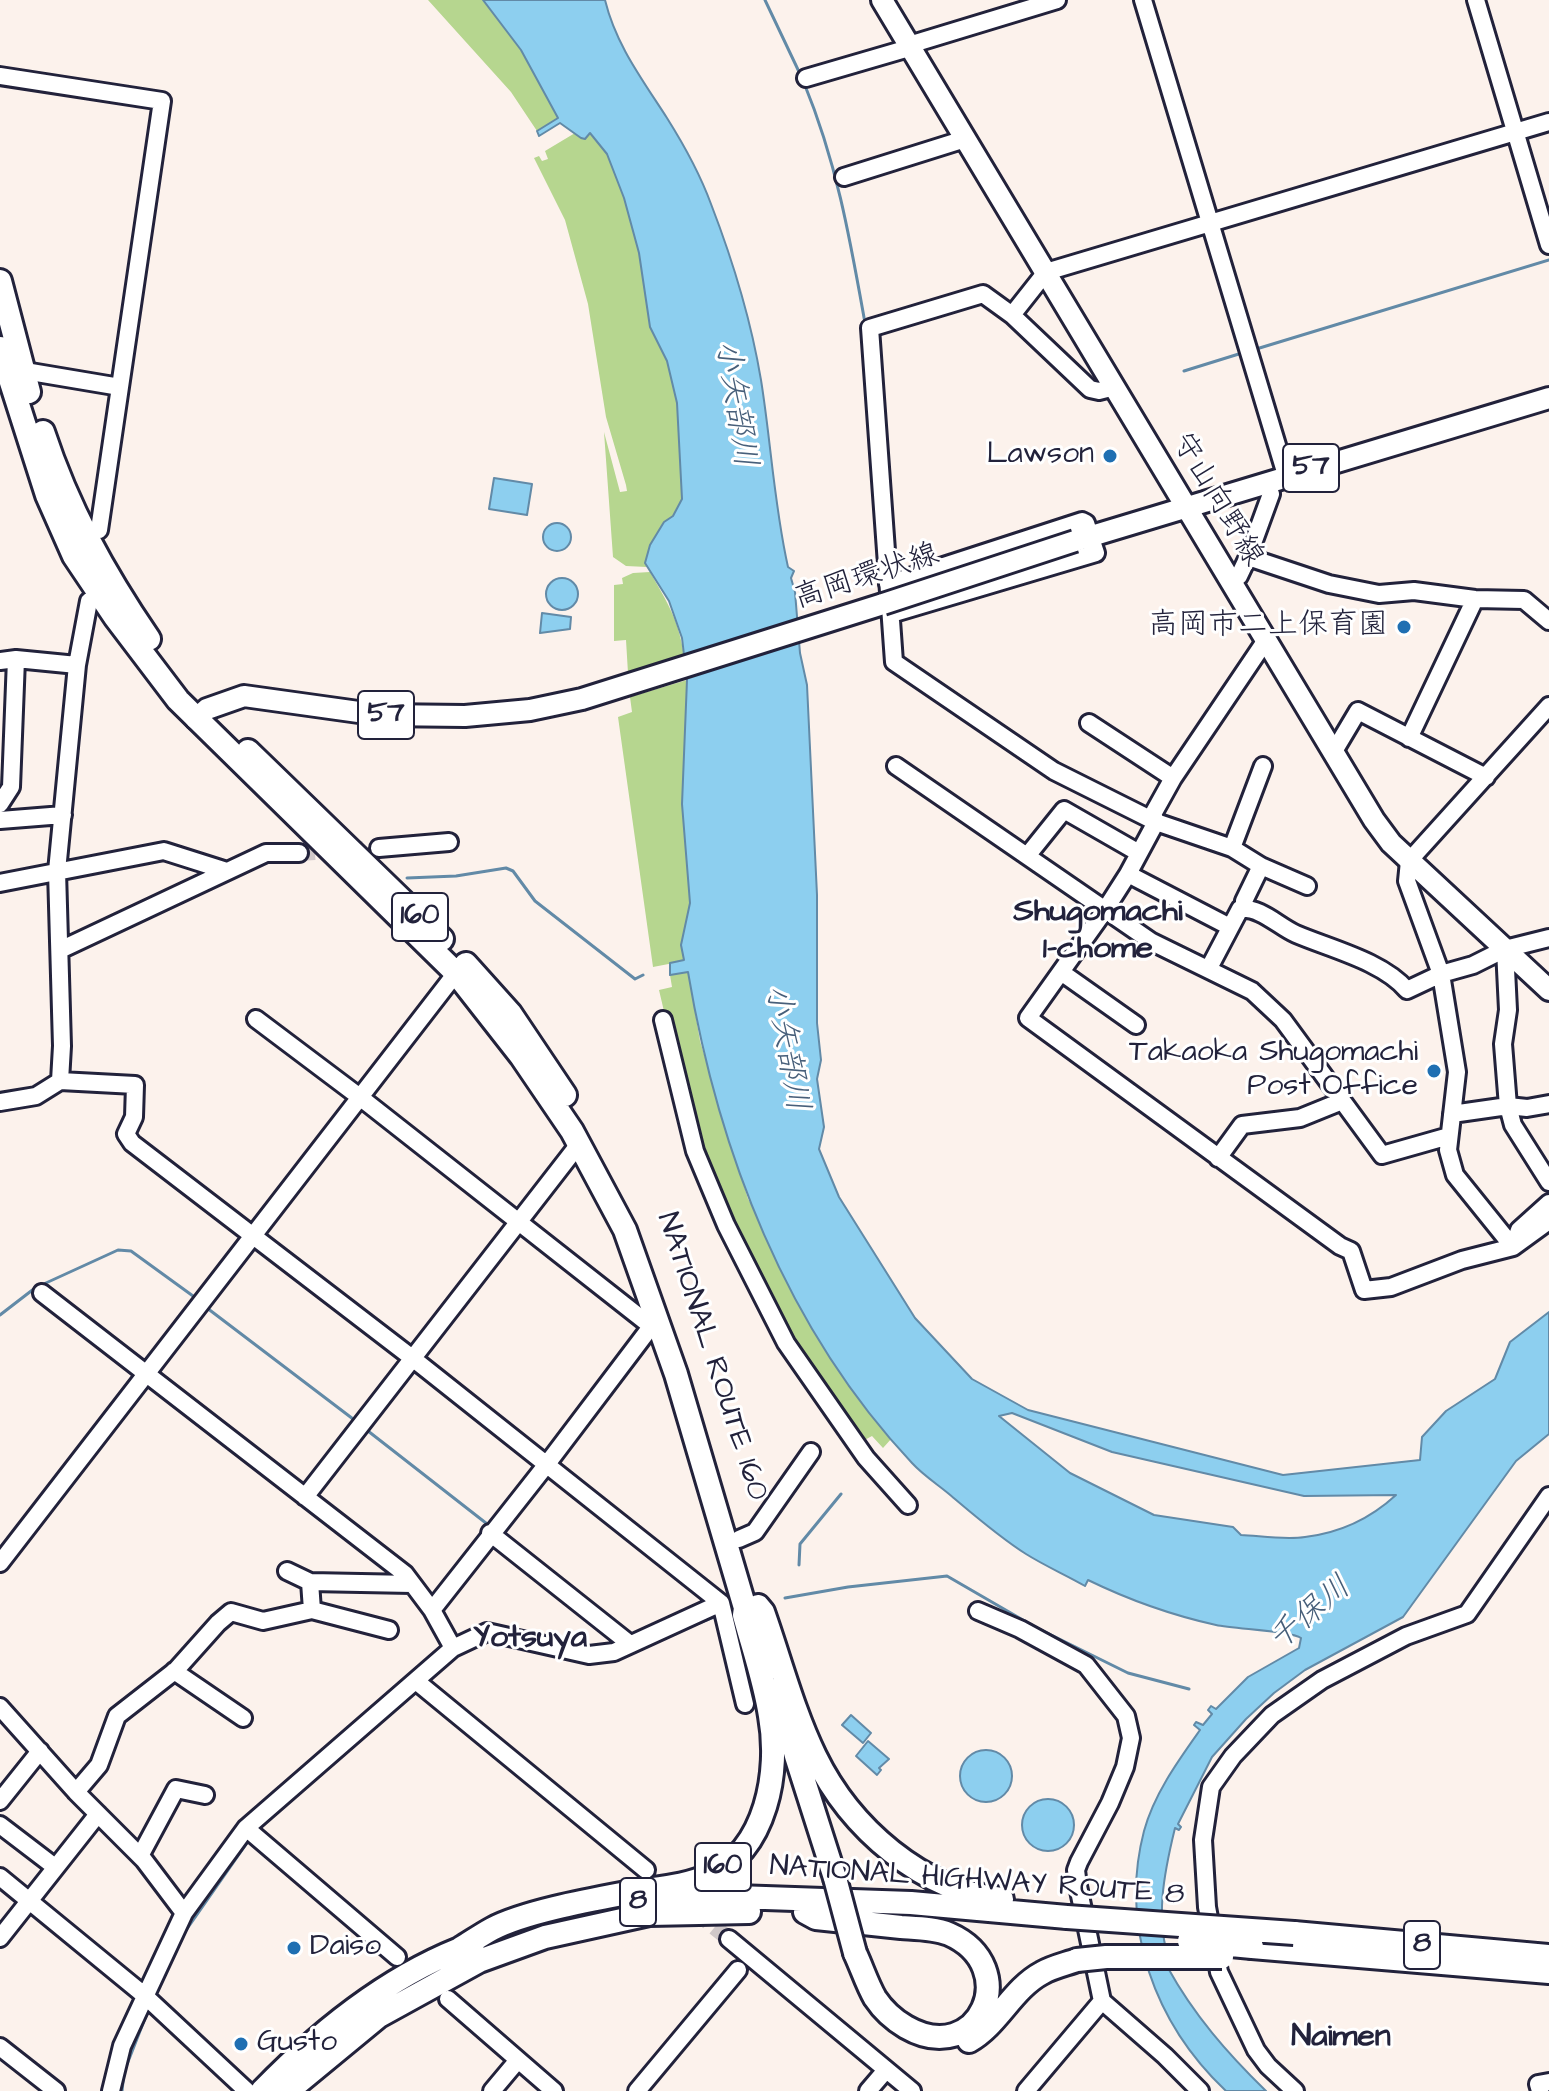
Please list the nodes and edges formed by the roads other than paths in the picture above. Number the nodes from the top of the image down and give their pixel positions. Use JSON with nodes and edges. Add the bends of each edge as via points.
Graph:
{"nodes":[{"id":1,"x":882,"y":0,"type":"edge"},
{"id":2,"x":1057,"y":0,"type":"edge"},
{"id":3,"x":1143,"y":0,"type":"edge"},
{"id":4,"x":1476,"y":0,"type":"edge"},
{"id":5,"x":909,"y":45,"type":"junction"},
{"id":6,"x":0,"y":76,"type":"edge"},
{"id":7,"x":806,"y":78,"type":"dead end"},
{"id":8,"x":1549,"y":122,"type":"edge"},
{"id":9,"x":1515,"y":132,"type":"junction"},
{"id":10,"x":965,"y":139,"type":"junction"},
{"id":11,"x":844,"y":177,"type":"dead end"},
{"id":12,"x":1211,"y":223,"type":"junction"},
{"id":13,"x":1549,"y":245,"type":"edge"},
{"id":14,"x":1046,"y":272,"type":"junction"},
{"id":15,"x":0,"y":281,"type":"edge"},
{"id":16,"x":1012,"y":315,"type":"junction"},
{"id":17,"x":8,"y":363,"type":"edge"},
{"id":18,"x":120,"y":387,"type":"junction"},
{"id":19,"x":1115,"y":387,"type":"junction"},
{"id":20,"x":1549,"y":398,"type":"edge"},
{"id":21,"x":1286,"y":475,"type":"junction"},
{"id":22,"x":1266,"y":482,"type":"junction"},
{"id":23,"x":1186,"y":506,"type":"junction"},
{"id":24,"x":99,"y":530,"type":"dead end"},
{"id":25,"x":1083,"y":539,"type":"junction"},
{"id":26,"x":1248,"y":557,"type":"junction"},
{"id":27,"x":1231,"y":583,"type":"junction"},
{"id":28,"x":888,"y":584,"type":"junction"},
{"id":29,"x":1475,"y":599,"type":"junction"},
{"id":30,"x":89,"y":601,"type":"dead end"},
{"id":31,"x":887,"y":609,"type":"junction"},
{"id":32,"x":1549,"y":621,"type":"edge"},
{"id":33,"x":1266,"y":640,"type":"junction"},
{"id":34,"x":8,"y":660,"type":"edge"},
{"id":35,"x":77,"y":665,"type":"junction"},
{"id":36,"x":1549,"y":706,"type":"edge"},
{"id":37,"x":201,"y":714,"type":"junction"},
{"id":38,"x":1089,"y":723,"type":"dead end"},
{"id":39,"x":1409,"y":738,"type":"junction"},
{"id":40,"x":1333,"y":753,"type":"junction"},
{"id":41,"x":896,"y":766,"type":"dead end"},
{"id":42,"x":1263,"y":766,"type":"dead end"},
{"id":43,"x":1486,"y":777,"type":"junction"},
{"id":44,"x":1173,"y":778,"type":"junction"},
{"id":45,"x":0,"y":804,"type":"edge"},
{"id":46,"x":63,"y":815,"type":"junction"},
{"id":47,"x":0,"y":820,"type":"edge"},
{"id":48,"x":1156,"y":822,"type":"junction"},
{"id":49,"x":1103,"y":832,"type":"junction"},
{"id":50,"x":449,"y":842,"type":"dead end"},
{"id":51,"x":1093,"y":847,"type":"dead end"},
{"id":52,"x":379,"y":848,"type":"tunnel mouth"},
{"id":53,"x":1232,"y":848,"type":"junction"},
{"id":54,"x":299,"y":853,"type":"tunnel mouth"},
{"id":55,"x":1139,"y":853,"type":"junction"},
{"id":56,"x":1027,"y":856,"type":"junction"},
{"id":57,"x":1409,"y":861,"type":"junction"},
{"id":58,"x":1261,"y":866,"type":"junction"},
{"id":59,"x":57,"y":871,"type":"junction"},
{"id":60,"x":227,"y":871,"type":"junction"},
{"id":61,"x":1128,"y":874,"type":"junction"},
{"id":62,"x":0,"y":883,"type":"edge"},
{"id":63,"x":1307,"y":886,"type":"dead end"},
{"id":64,"x":1246,"y":908,"type":"junction"},
{"id":65,"x":1105,"y":910,"type":"junction"},
{"id":66,"x":1230,"y":927,"type":"junction"},
{"id":67,"x":1549,"y":938,"type":"edge"},
{"id":68,"x":1505,"y":949,"type":"junction"},
{"id":69,"x":60,"y":950,"type":"junction"},
{"id":70,"x":1209,"y":968,"type":"junction"},
{"id":71,"x":1061,"y":972,"type":"junction"},
{"id":72,"x":456,"y":973,"type":"junction"},
{"id":73,"x":1441,"y":974,"type":"junction"},
{"id":74,"x":1549,"y":990,"type":"edge"},
{"id":75,"x":256,"y":1019,"type":"dead end"},
{"id":76,"x":663,"y":1020,"type":"dead end"},
{"id":77,"x":1136,"y":1025,"type":"dead end"},
{"id":78,"x":60,"y":1081,"type":"junction"},
{"id":79,"x":361,"y":1098,"type":"junction"},
{"id":80,"x":1342,"y":1101,"type":"junction"},
{"id":81,"x":0,"y":1102,"type":"edge"},
{"id":82,"x":1549,"y":1104,"type":"edge"},
{"id":83,"x":1508,"y":1106,"type":"junction"},
{"id":84,"x":1452,"y":1114,"type":"junction"},
{"id":85,"x":1449,"y":1136,"type":"junction"},
{"id":86,"x":579,"y":1144,"type":"junction"},
{"id":87,"x":1218,"y":1158,"type":"junction"},
{"id":88,"x":1549,"y":1182,"type":"edge"},
{"id":89,"x":1549,"y":1203,"type":"edge"},
{"id":90,"x":1549,"y":1221,"type":"edge"},
{"id":91,"x":518,"y":1223,"type":"junction"},
{"id":92,"x":252,"y":1236,"type":"junction"},
{"id":93,"x":1513,"y":1247,"type":"junction"},
{"id":94,"x":42,"y":1293,"type":"dead end"},
{"id":95,"x":654,"y":1322,"type":"junction"},
{"id":96,"x":411,"y":1357,"type":"junction"},
{"id":97,"x":146,"y":1373,"type":"junction"},
{"id":98,"x":811,"y":1452,"type":"dead end"},
{"id":99,"x":547,"y":1464,"type":"junction"},
{"id":100,"x":1549,"y":1496,"type":"edge"},
{"id":101,"x":305,"y":1497,"type":"junction"},
{"id":102,"x":908,"y":1505,"type":"dead end"},
{"id":103,"x":490,"y":1533,"type":"junction"},
{"id":104,"x":739,"y":1539,"type":"junction"},
{"id":105,"x":0,"y":1563,"type":"edge"},
{"id":106,"x":287,"y":1571,"type":"dead end"},
{"id":107,"x":310,"y":1582,"type":"junction"},
{"id":108,"x":412,"y":1584,"type":"junction"},
{"id":109,"x":721,"y":1603,"type":"junction"},
{"id":110,"x":752,"y":1607,"type":"junction"},
{"id":111,"x":312,"y":1610,"type":"junction"},
{"id":112,"x":432,"y":1610,"type":"junction"},
{"id":113,"x":978,"y":1611,"type":"dead end"},
{"id":114,"x":389,"y":1630,"type":"dead end"},
{"id":115,"x":630,"y":1644,"type":"junction"},
{"id":116,"x":453,"y":1648,"type":"junction"},
{"id":117,"x":174,"y":1671,"type":"junction"},
{"id":118,"x":420,"y":1684,"type":"junction"},
{"id":119,"x":745,"y":1704,"type":"dead end"},
{"id":120,"x":0,"y":1707,"type":"edge"},
{"id":121,"x":243,"y":1718,"type":"dead end"},
{"id":122,"x":40,"y":1751,"type":"junction"},
{"id":123,"x":76,"y":1792,"type":"junction"},
{"id":124,"x":205,"y":1795,"type":"dead end"},
{"id":125,"x":0,"y":1801,"type":"edge"},
{"id":126,"x":98,"y":1814,"type":"junction"},
{"id":127,"x":0,"y":1825,"type":"edge"},
{"id":128,"x":246,"y":1828,"type":"junction"},
{"id":129,"x":140,"y":1856,"type":"junction"},
{"id":130,"x":55,"y":1867,"type":"junction"},
{"id":131,"x":646,"y":1870,"type":"dead end"},
{"id":132,"x":0,"y":1877,"type":"edge"},
{"id":133,"x":28,"y":1900,"type":"junction"},
{"id":134,"x":805,"y":1912,"type":"junction"},
{"id":135,"x":184,"y":1913,"type":"junction"},
{"id":136,"x":1066,"y":1918,"type":"junction"},
{"id":137,"x":1,"y":1936,"type":"edge"},
{"id":138,"x":729,"y":1939,"type":"tunnel mouth"},
{"id":139,"x":1249,"y":1945,"type":"junction"},
{"id":140,"x":461,"y":1948,"type":"junction"},
{"id":141,"x":850,"y":1953,"type":"junction"},
{"id":142,"x":1335,"y":1954,"type":"joint"},
{"id":143,"x":1549,"y":1956,"type":"edge"},
{"id":144,"x":397,"y":1957,"type":"dead end"},
{"id":145,"x":738,"y":1970,"type":"dead end"},
{"id":146,"x":1549,"y":1972,"type":"edge"},
{"id":147,"x":149,"y":1999,"type":"junction"},
{"id":148,"x":448,"y":1999,"type":"dead end"},
{"id":149,"x":1102,"y":2001,"type":"junction"},
{"id":150,"x":0,"y":2047,"type":"edge"},
{"id":151,"x":518,"y":2060,"type":"junction"},
{"id":152,"x":886,"y":2070,"type":"junction"},
{"id":153,"x":1549,"y":2082,"type":"edge"},
{"id":154,"x":56,"y":2091,"type":"edge"},
{"id":155,"x":111,"y":2091,"type":"edge"},
{"id":156,"x":247,"y":2091,"type":"edge"},
{"id":157,"x":262,"y":2091,"type":"edge"},
{"id":158,"x":288,"y":2091,"type":"edge"},
{"id":159,"x":492,"y":2091,"type":"edge"},
{"id":160,"x":554,"y":2091,"type":"edge"},
{"id":161,"x":637,"y":2091,"type":"edge"},
{"id":162,"x":868,"y":2091,"type":"edge"},
{"id":163,"x":912,"y":2091,"type":"edge"},
{"id":164,"x":1026,"y":2091,"type":"edge"},
{"id":165,"x":1200,"y":2091,"type":"edge"},
{"id":166,"x":1295,"y":2091,"type":"edge"},
{"id":167,"x":1540,"y":2091,"type":"edge"}],
"edges":[{"from":1,"to":5,"type":"main road","name":"守山向野線"},
{"from":2,"to":5,"type":"street"},
{"from":3,"to":12,"type":"street"},
{"from":4,"to":9,"type":"street"},
{"from":5,"to":7,"type":"street"},
{"from":5,"to":10,"type":"main road","name":"守山向野線"},
{"from":6,"to":18,"type":"street","via":[[162,101]]},
{"from":8,"to":9,"type":"street"},
{"from":9,"to":12,"type":"street"},
{"from":9,"to":13,"type":"street"},
{"from":10,"to":11,"type":"street"},
{"from":10,"to":14,"type":"main road","name":"守山向野線"},
{"from":12,"to":14,"type":"street"},
{"from":12,"to":21,"type":"street"},
{"from":14,"to":16,"type":"street"},
{"from":14,"to":19,"type":"main road","name":"守山向野線"},
{"from":15,"to":17,"type":"highway","name":"NATIONAL ROUTE 160","number":"160"},
{"from":16,"to":19,"type":"street","via":[[1090,389]]},
{"from":16,"to":28,"type":"street","via":[[983,294],[870,328]]},
{"from":17,"to":18,"type":"street"},
{"from":17,"to":37,"type":"highway","name":"NATIONAL ROUTE 160","number":"160","via":[[87,541]]},
{"from":18,"to":24,"type":"street"},
{"from":19,"to":23,"type":"main road","name":"守山向野線"},
{"from":20,"to":21,"type":"main road","name":"高岡環状線","number":"57"},
{"from":21,"to":22,"type":"main road","name":"高岡環状線","number":"57"},
{"from":22,"to":23,"type":"main road","name":"高岡環状線","number":"57"},
{"from":22,"to":26,"type":"street","via":[[1271,494]]},
{"from":23,"to":25,"type":"main road","name":"高岡環状線","number":"57"},
{"from":23,"to":27,"type":"main road","name":"守山向野線"},
{"from":25,"to":28,"type":"street","via":[[1086,523],[1075,522]]},
{"from":25,"to":31,"type":"main road","name":"高岡環状線","number":"57","bridge":true},
{"from":26,"to":27,"type":"street"},
{"from":26,"to":29,"type":"street","via":[[1379,594],[1414,591]]},
{"from":27,"to":33,"type":"main road","name":"守山向野線"},
{"from":28,"to":31,"type":"street"},
{"from":29,"to":32,"type":"street","via":[[1524,600]]},
{"from":29,"to":39,"type":"street"},
{"from":30,"to":35,"type":"street"},
{"from":31,"to":37,"type":"main road","name":"高岡環状線","number":"57","via":[[530,710],[380,715],[244,696]]},
{"from":31,"to":48,"type":"street","via":[[894,662],[1054,771]]},
{"from":33,"to":40,"type":"main road","name":"守山向野線"},
{"from":33,"to":44,"type":"street"},
{"from":34,"to":35,"type":"street"},
{"from":34,"to":45,"type":"street","via":[[11,787]]},
{"from":35,"to":46,"type":"street"},
{"from":36,"to":43,"type":"street"},
{"from":37,"to":72,"type":"highway","name":"NATIONAL ROUTE 160","number":"160"},
{"from":37,"to":104,"type":"highway","name":"NATIONAL ROUTE 160","number":"160","via":[[454,950],[541,1057],[631,1211],[677,1330]]},
{"from":38,"to":44,"type":"street"},
{"from":39,"to":40,"type":"street","via":[[1358,711]]},
{"from":39,"to":43,"type":"street"},
{"from":40,"to":57,"type":"main road","name":"守山向野線","via":[[1374,820]]},
{"from":41,"to":56,"type":"street"},
{"from":42,"to":53,"type":"street"},
{"from":43,"to":57,"type":"street"},
{"from":44,"to":48,"type":"street","via":[[1153,814]]},
{"from":46,"to":47,"type":"street"},
{"from":46,"to":59,"type":"street"},
{"from":48,"to":53,"type":"street"},
{"from":48,"to":55,"type":"street"},
{"from":49,"to":51,"type":"street"},
{"from":49,"to":55,"type":"street"},
{"from":49,"to":56,"type":"street","via":[[1064,810]]},
{"from":50,"to":52,"type":"street"},
{"from":53,"to":58,"type":"street"},
{"from":54,"to":60,"type":"street","via":[[266,853]]},
{"from":55,"to":61,"type":"street"},
{"from":56,"to":65,"type":"street"},
{"from":57,"to":68,"type":"main road","name":"守山向野線"},
{"from":57,"to":73,"type":"street","via":[[1407,881]]},
{"from":58,"to":63,"type":"street"},
{"from":58,"to":64,"type":"street","via":[[1244,901]]},
{"from":59,"to":60,"type":"street","via":[[164,851]]},
{"from":59,"to":62,"type":"street"},
{"from":59,"to":69,"type":"street"},
{"from":60,"to":69,"type":"street"},
{"from":61,"to":65,"type":"street"},
{"from":61,"to":66,"type":"street"},
{"from":64,"to":66,"type":"street"},
{"from":64,"to":73,"type":"street","via":[[1386,971],[1407,990]]},
{"from":65,"to":70,"type":"street","via":[[1152,942]]},
{"from":65,"to":71,"type":"street"},
{"from":66,"to":70,"type":"street"},
{"from":67,"to":68,"type":"street"},
{"from":68,"to":73,"type":"street"},
{"from":68,"to":74,"type":"main road","name":"守山向野線"},
{"from":68,"to":83,"type":"street"},
{"from":69,"to":78,"type":"street"},
{"from":70,"to":80,"type":"street","via":[[1252,991],[1283,1020]]},
{"from":71,"to":77,"type":"street"},
{"from":71,"to":87,"type":"street","via":[[1028,1018]]},
{"from":72,"to":79,"type":"street"},
{"from":72,"to":86,"type":"highway","name":"NATIONAL ROUTE 160","number":"160","via":[[521,1056]]},
{"from":73,"to":84,"type":"street","via":[[1457,1072]]},
{"from":75,"to":79,"type":"street"},
{"from":76,"to":102,"type":"street","via":[[695,1151],[726,1225],[786,1343],[866,1458]]},
{"from":78,"to":81,"type":"street","via":[[36,1096]]},
{"from":78,"to":92,"type":"street","via":[[135,1085],[134,1117],[126,1134],[132,1143]]},
{"from":79,"to":91,"type":"street"},
{"from":79,"to":92,"type":"street"},
{"from":80,"to":85,"type":"street","via":[[1382,1155]]},
{"from":80,"to":87,"type":"street","via":[[1300,1118],[1242,1125]]},
{"from":82,"to":83,"type":"street"},
{"from":83,"to":84,"type":"street"},
{"from":83,"to":88,"type":"street","via":[[1513,1125]]},
{"from":84,"to":85,"type":"street"},
{"from":85,"to":93,"type":"street","via":[[1455,1175]]},
{"from":86,"to":91,"type":"street"},
{"from":86,"to":95,"type":"highway","name":"NATIONAL ROUTE 160","number":"160","via":[[625,1230]]},
{"from":87,"to":93,"type":"street","via":[[1351,1251],[1364,1290],[1391,1287]]},
{"from":89,"to":93,"type":"street","via":[[1519,1230]]},
{"from":90,"to":93,"type":"street"},
{"from":91,"to":95,"type":"street"},
{"from":91,"to":96,"type":"street"},
{"from":92,"to":96,"type":"street"},
{"from":92,"to":97,"type":"street"},
{"from":94,"to":97,"type":"street"},
{"from":95,"to":99,"type":"street"},
{"from":95,"to":110,"type":"highway","name":"NATIONAL ROUTE 160","number":"160"},
{"from":96,"to":99,"type":"street"},
{"from":96,"to":101,"type":"street"},
{"from":97,"to":101,"type":"street"},
{"from":97,"to":105,"type":"street"},
{"from":98,"to":104,"type":"street","via":[[755,1532]]},
{"from":99,"to":103,"type":"street"},
{"from":99,"to":109,"type":"street"},
{"from":100,"to":166,"type":"street","via":[[1467,1614],[1406,1636],[1322,1680],[1272,1715],[1211,1787],[1203,1840],[1207,1907],[1219,1972],[1256,2050]]},
{"from":101,"to":108,"type":"street"},
{"from":103,"to":112,"type":"street"},
{"from":103,"to":115,"type":"street"},
{"from":104,"to":110,"type":"highway","name":"NATIONAL ROUTE 160","number":"160"},
{"from":106,"to":107,"type":"street"},
{"from":107,"to":108,"type":"street"},
{"from":107,"to":111,"type":"street"},
{"from":108,"to":112,"type":"street"},
{"from":109,"to":115,"type":"street"},
{"from":109,"to":119,"type":"street"},
{"from":110,"to":136,"type":"highway","number":"160","via":[[763,1612],[815,1756],[859,1823],[941,1884]]},
{"from":110,"to":140,"type":"highway","number":"160","via":[[744,1615],[770,1715],[774,1754],[762,1815],[742,1850],[695,1881],[589,1900],[513,1921]]},
{"from":110,"to":141,"type":"highway","number":"160","via":[[750,1615]]},
{"from":111,"to":114,"type":"street"},
{"from":111,"to":117,"type":"street","via":[[263,1621],[231,1612]]},
{"from":112,"to":116,"type":"street"},
{"from":113,"to":149,"type":"street","via":[[1086,1665],[1126,1716],[1131,1738],[1125,1767],[1076,1870]]},
{"from":115,"to":116,"type":"street","via":[[589,1655],[487,1632]]},
{"from":116,"to":118,"type":"street"},
{"from":117,"to":121,"type":"street"},
{"from":117,"to":123,"type":"street","via":[[117,1716],[99,1765]]},
{"from":118,"to":128,"type":"street"},
{"from":118,"to":131,"type":"street"},
{"from":120,"to":122,"type":"street"},
{"from":122,"to":123,"type":"street"},
{"from":122,"to":125,"type":"street"},
{"from":123,"to":126,"type":"street"},
{"from":124,"to":129,"type":"street","via":[[176,1789]]},
{"from":126,"to":129,"type":"street"},
{"from":126,"to":130,"type":"street"},
{"from":127,"to":130,"type":"street"},
{"from":128,"to":135,"type":"street"},
{"from":128,"to":144,"type":"street"},
{"from":129,"to":135,"type":"street"},
{"from":130,"to":133,"type":"street"},
{"from":132,"to":133,"type":"street"},
{"from":133,"to":137,"type":"street"},
{"from":133,"to":147,"type":"street"},
{"from":134,"to":136,"type":"highway","name":"NATIONAL HIGHWAY ROUTE 8","number":"8"},
{"from":134,"to":141,"type":"highway","number":"160","via":[[816,1918],[948,1933],[978,1955],[989,1985],[985,2006],[961,2033],[917,2033],[876,1998]]},
{"from":134,"to":158,"type":"highway","name":"NATIONAL HIGHWAY ROUTE 8","number":"8","via":[[649,1914],[545,1937],[479,1961],[390,2010]]},
{"from":135,"to":147,"type":"street"},
{"from":136,"to":139,"type":"highway","name":"NATIONAL HIGHWAY ROUTE 8","number":"8","bridge":true},
{"from":136,"to":140,"type":"highway","name":"NATIONAL HIGHWAY ROUTE 8","number":"8","via":[[911,1903],[707,1896],[582,1910]]},
{"from":138,"to":152,"type":"street"},
{"from":139,"to":141,"type":"highway","number":"160","bridge":true,"via":[[1077,1960],[1041,1973],[972,2040],[931,2050],[906,2043],[870,2009]]},
{"from":139,"to":142,"type":"highway","number":"160"},
{"from":139,"to":143,"type":"highway","name":"NATIONAL HIGHWAY ROUTE 8","number":"8","bridge":true,"via":[[1294,1933]]},
{"from":140,"to":157,"type":"highway","name":"NATIONAL HIGHWAY ROUTE 8","number":"8","via":[[340,2019]]},
{"from":142,"to":146,"type":"highway","number":"8"},
{"from":145,"to":161,"type":"street"},
{"from":147,"to":155,"type":"street","via":[[122,2046]]},
{"from":147,"to":156,"type":"street"},
{"from":148,"to":151,"type":"street"},
{"from":149,"to":164,"type":"street"},
{"from":149,"to":165,"type":"street"},
{"from":150,"to":154,"type":"street"},
{"from":151,"to":159,"type":"street"},
{"from":151,"to":160,"type":"street"},
{"from":152,"to":162,"type":"street"},
{"from":152,"to":163,"type":"street"},
{"from":153,"to":167,"type":"street","via":[[1538,2084]]}]}
